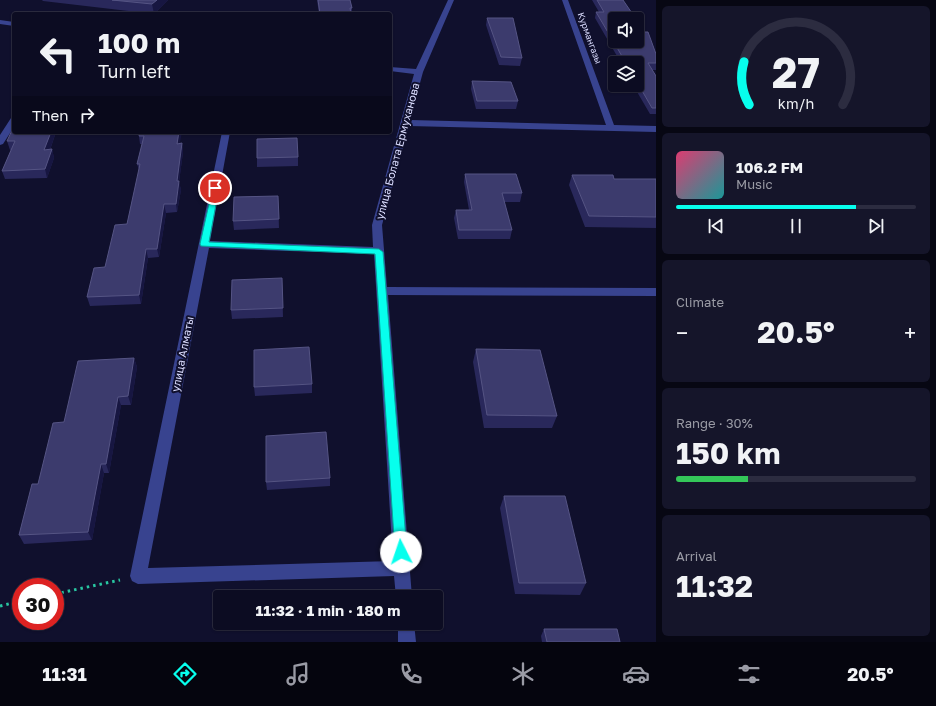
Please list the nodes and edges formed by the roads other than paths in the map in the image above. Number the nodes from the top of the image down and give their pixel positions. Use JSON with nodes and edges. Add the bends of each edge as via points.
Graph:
{"nodes":[{"id":1,"x":451,"y":0,"type":"edge"},
{"id":2,"x":565,"y":0,"type":"edge"},
{"id":3,"x":0,"y":22,"type":"edge"},
{"id":4,"x":12,"y":24,"type":"edge"},
{"id":5,"x":392,"y":69,"type":"edge"},
{"id":6,"x":419,"y":72,"type":"junction"},
{"id":7,"x":12,"y":123,"type":"edge"},
{"id":8,"x":405,"y":123,"type":"junction"},
{"id":9,"x":611,"y":128,"type":"junction"},
{"id":10,"x":656,"y":129,"type":"edge"},
{"id":11,"x":226,"y":134,"type":"edge"},
{"id":12,"x":0,"y":142,"type":"edge"},
{"id":13,"x":204,"y":244,"type":"junction"},
{"id":14,"x":379,"y":252,"type":"junction"},
{"id":15,"x":382,"y":291,"type":"junction"},
{"id":16,"x":656,"y":292,"type":"edge"},
{"id":17,"x":402,"y":568,"type":"junction"},
{"id":18,"x":404,"y":590,"type":"edge"},
{"id":19,"x":406,"y":630,"type":"edge"},
{"id":20,"x":407,"y":642,"type":"edge"}],
"edges":[{"from":1,"to":6,"type":"street","name":"улица Болата Ермуханова"},
{"from":2,"to":9,"type":"street","name":"Курмангазы"},
{"from":3,"to":4,"type":"street"},
{"from":5,"to":6,"type":"street"},
{"from":6,"to":8,"type":"street","name":"улица Болата Ермуханова"},
{"from":7,"to":12,"type":"street"},
{"from":8,"to":9,"type":"street"},
{"from":8,"to":14,"type":"street","name":"улица Болата Ермуханова","via":[[377,226]]},
{"from":9,"to":10,"type":"street"},
{"from":11,"to":13,"type":"street","name":"улица Алматы"},
{"from":13,"to":14,"type":"street"},
{"from":13,"to":17,"type":"street","name":"улица Алматы","via":[[138,576]]},
{"from":14,"to":15,"type":"street","name":"улица Болата Ермуханова"},
{"from":15,"to":16,"type":"street"},
{"from":15,"to":17,"type":"street","name":"улица Болата Ермуханова"},
{"from":17,"to":18,"type":"street","name":"улица Болата Ермуханова"},
{"from":19,"to":20,"type":"street"}]}
